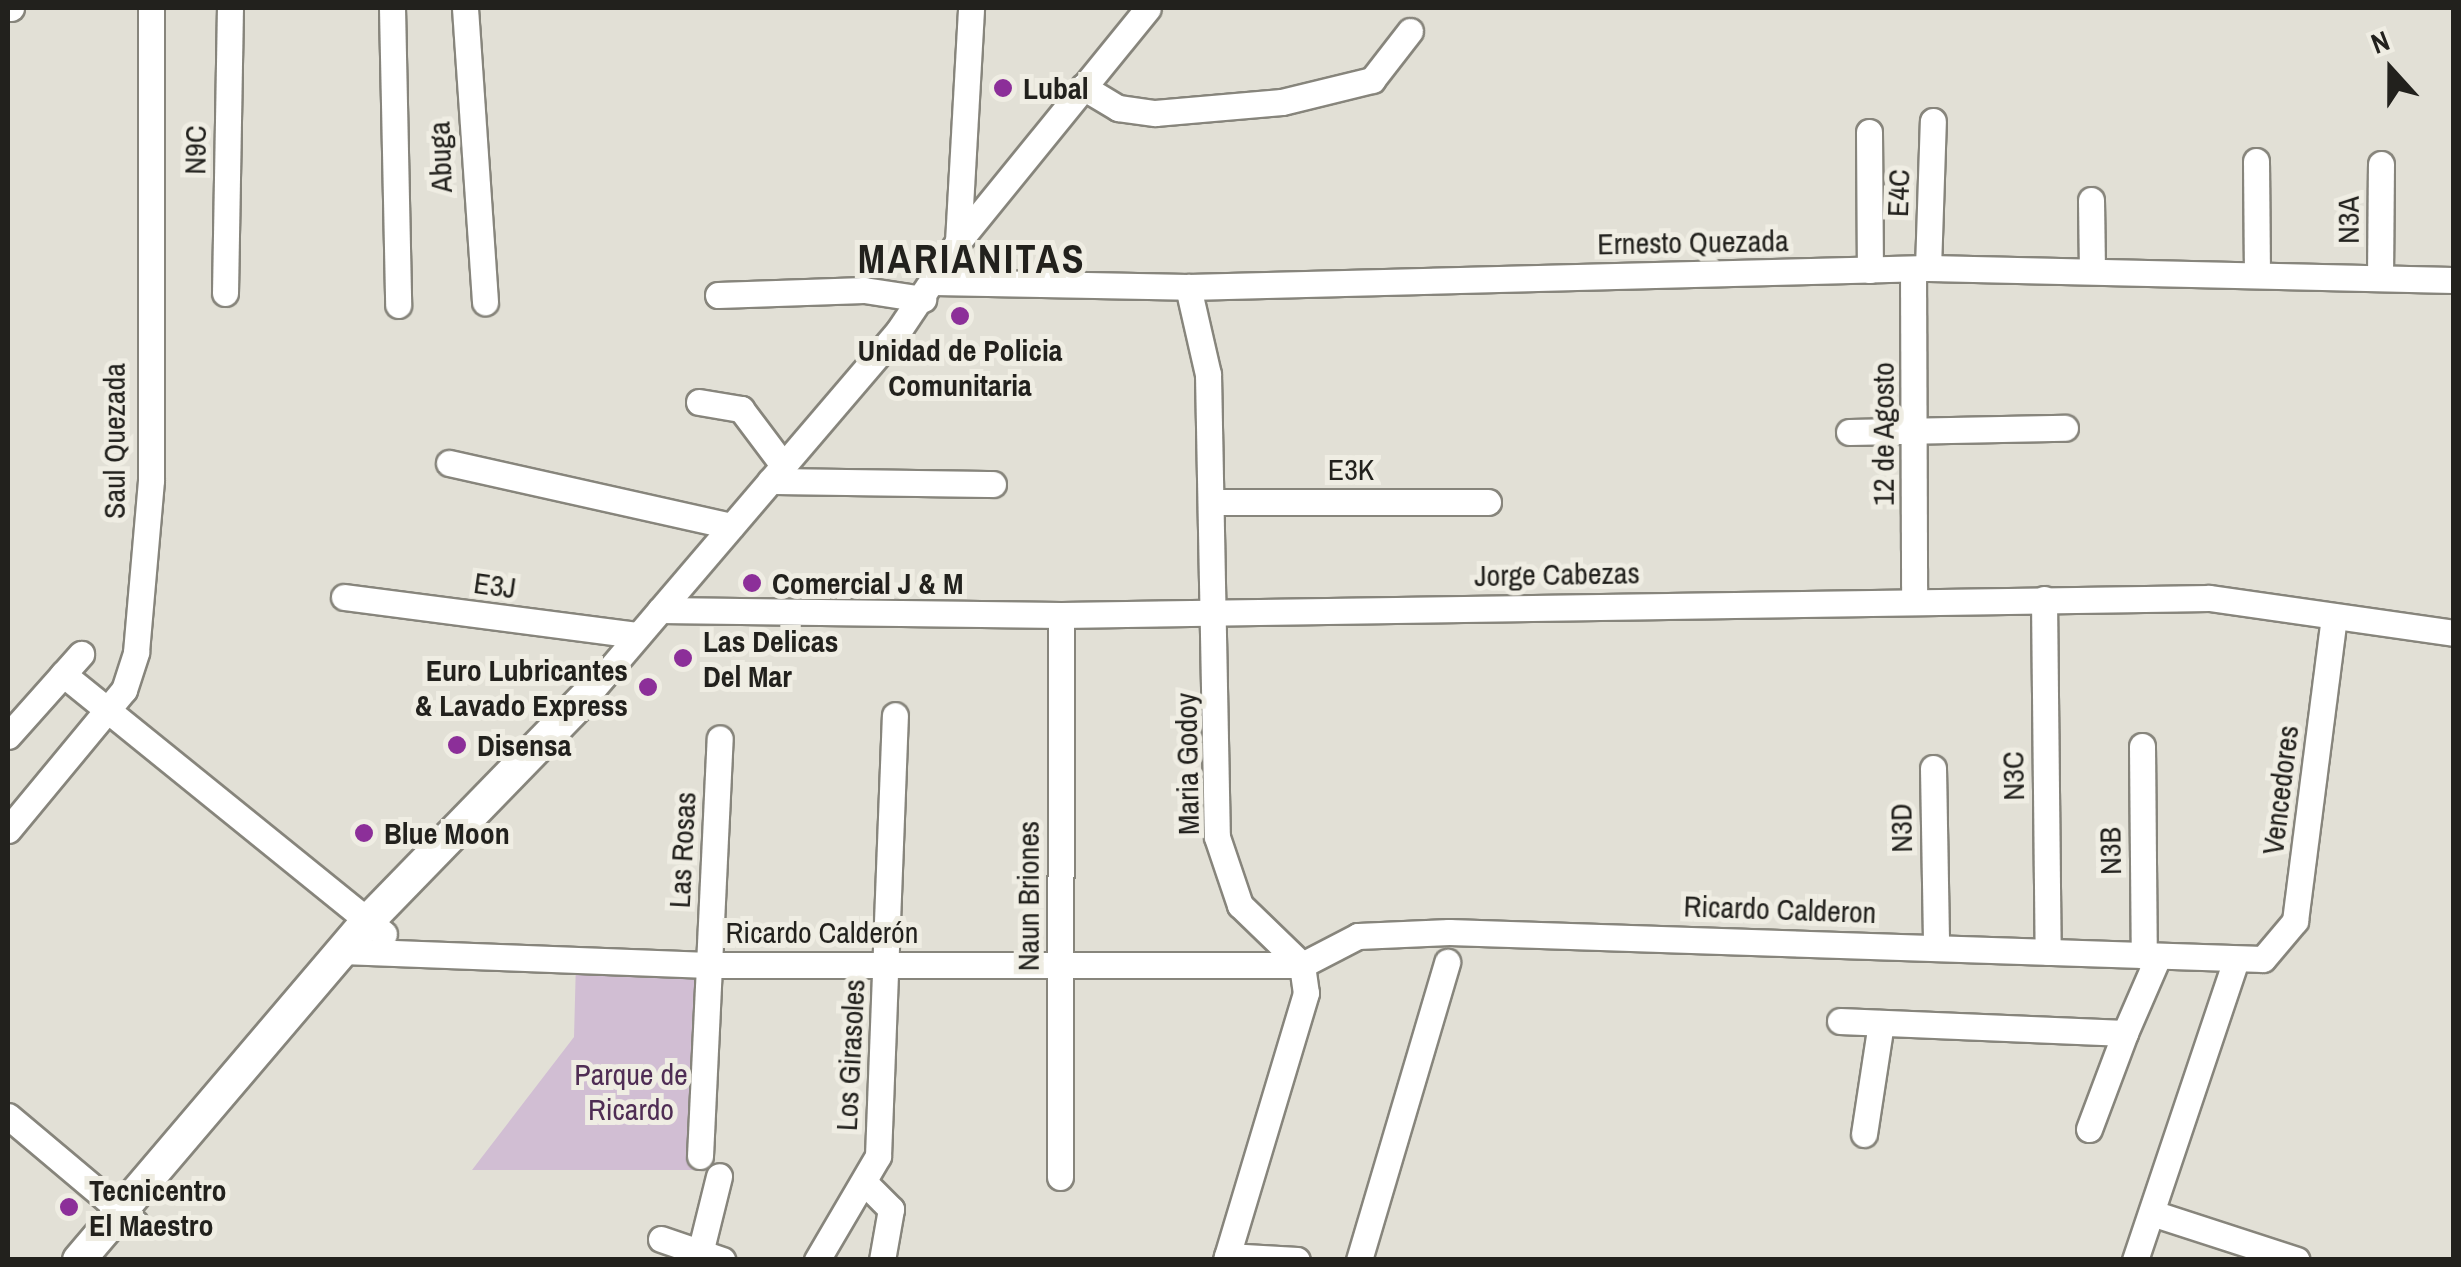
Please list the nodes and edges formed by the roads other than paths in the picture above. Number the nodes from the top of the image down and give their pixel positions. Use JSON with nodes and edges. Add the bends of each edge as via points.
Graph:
{"nodes":[{"id":1,"x":151,"y":8,"type":"edge"},
{"id":2,"x":230,"y":8,"type":"edge"},
{"id":3,"x":392,"y":8,"type":"edge"},
{"id":4,"x":465,"y":8,"type":"edge"},
{"id":5,"x":971,"y":8,"type":"edge"},
{"id":6,"x":1148,"y":8,"type":"edge"},
{"id":7,"x":1410,"y":31,"type":"dead end"},
{"id":8,"x":1083,"y":88,"type":"junction"},
{"id":9,"x":1933,"y":120,"type":"dead end"},
{"id":10,"x":1869,"y":132,"type":"dead end"},
{"id":11,"x":2256,"y":160,"type":"dead end"},
{"id":12,"x":2381,"y":164,"type":"dead end"},
{"id":13,"x":963,"y":172,"type":"junction"},
{"id":14,"x":1006,"y":183,"type":"junction"},
{"id":15,"x":2091,"y":200,"type":"dead end"},
{"id":16,"x":958,"y":242,"type":"junction"},
{"id":17,"x":1921,"y":268,"type":"junction"},
{"id":18,"x":2092,"y":268,"type":"junction"},
{"id":19,"x":1870,"y":270,"type":"junction"},
{"id":20,"x":2257,"y":270,"type":"junction"},
{"id":21,"x":2380,"y":277,"type":"junction"},
{"id":22,"x":2454,"y":280,"type":"edge"},
{"id":23,"x":1188,"y":287,"type":"junction"},
{"id":24,"x":929,"y":290,"type":"junction"},
{"id":25,"x":225,"y":294,"type":"dead end"},
{"id":26,"x":718,"y":295,"type":"dead end"},
{"id":27,"x":484,"y":302,"type":"dead end"},
{"id":28,"x":398,"y":305,"type":"dead end"},
{"id":29,"x":699,"y":402,"type":"dead end"},
{"id":30,"x":2065,"y":428,"type":"dead end"},
{"id":31,"x":1918,"y":431,"type":"junction"},
{"id":32,"x":1849,"y":432,"type":"dead end"},
{"id":33,"x":449,"y":463,"type":"dead end"},
{"id":34,"x":776,"y":473,"type":"junction"},
{"id":35,"x":992,"y":484,"type":"dead end"},
{"id":36,"x":1215,"y":502,"type":"junction"},
{"id":37,"x":1488,"y":502,"type":"dead end"},
{"id":38,"x":731,"y":526,"type":"junction"},
{"id":39,"x":344,"y":597,"type":"dead end"},
{"id":40,"x":2044,"y":599,"type":"junction"},
{"id":41,"x":1914,"y":600,"type":"junction"},
{"id":42,"x":660,"y":610,"type":"junction"},
{"id":43,"x":1219,"y":613,"type":"junction"},
{"id":44,"x":1061,"y":615,"type":"junction"},
{"id":45,"x":2334,"y":616,"type":"junction"},
{"id":46,"x":2454,"y":633,"type":"edge"},
{"id":47,"x":638,"y":635,"type":"junction"},
{"id":48,"x":81,"y":654,"type":"dead end"},
{"id":49,"x":63,"y":674,"type":"junction"},
{"id":50,"x":586,"y":698,"type":"joint"},
{"id":51,"x":108,"y":710,"type":"junction"},
{"id":52,"x":895,"y":715,"type":"dead end"},
{"id":53,"x":8,"y":736,"type":"edge"},
{"id":54,"x":720,"y":738,"type":"dead end"},
{"id":55,"x":2142,"y":746,"type":"dead end"},
{"id":56,"x":1933,"y":768,"type":"dead end"},
{"id":57,"x":8,"y":830,"type":"edge"},
{"id":58,"x":364,"y":940,"type":"junction"},
{"id":59,"x":1936,"y":947,"type":"junction"},
{"id":60,"x":2048,"y":952,"type":"junction"},
{"id":61,"x":2151,"y":956,"type":"junction"},
{"id":62,"x":2263,"y":959,"type":"joint"},
{"id":63,"x":2236,"y":960,"type":"junction"},
{"id":64,"x":1447,"y":962,"type":"dead end"},
{"id":65,"x":709,"y":965,"type":"junction"},
{"id":66,"x":886,"y":965,"type":"junction"},
{"id":67,"x":1060,"y":966,"type":"junction"},
{"id":68,"x":1302,"y":966,"type":"junction"},
{"id":69,"x":1840,"y":1021,"type":"dead end"},
{"id":70,"x":1881,"y":1023,"type":"junction"},
{"id":71,"x":2125,"y":1033,"type":"junction"},
{"id":72,"x":8,"y":1116,"type":"edge"},
{"id":73,"x":2089,"y":1129,"type":"dead end"},
{"id":74,"x":1864,"y":1134,"type":"dead end"},
{"id":75,"x":700,"y":1156,"type":"dead end"},
{"id":76,"x":719,"y":1176,"type":"dead end"},
{"id":77,"x":1060,"y":1177,"type":"dead end"},
{"id":78,"x":867,"y":1185,"type":"junction"},
{"id":79,"x":2152,"y":1213,"type":"junction"},
{"id":80,"x":128,"y":1217,"type":"junction"},
{"id":81,"x":662,"y":1239,"type":"dead end"},
{"id":82,"x":2252,"y":1253,"type":"edge"},
{"id":83,"x":711,"y":1254,"type":"edge"},
{"id":84,"x":1226,"y":1258,"type":"edge"},
{"id":85,"x":78,"y":1260,"type":"edge"},
{"id":86,"x":104,"y":1260,"type":"edge"},
{"id":87,"x":817,"y":1260,"type":"edge"},
{"id":88,"x":882,"y":1260,"type":"edge"},
{"id":89,"x":1297,"y":1260,"type":"edge"},
{"id":90,"x":1359,"y":1260,"type":"edge"},
{"id":91,"x":2135,"y":1260,"type":"edge"},
{"id":92,"x":2297,"y":1260,"type":"edge"}],
"edges":[{"from":1,"to":51,"type":"street","name":"Saul Quezada","via":[[151,480],[136,652]]},
{"from":2,"to":25,"type":"street","name":"N9C"},
{"from":3,"to":28,"type":"street"},
{"from":4,"to":27,"type":"street","name":"Abuga"},
{"from":5,"to":13,"type":"street"},
{"from":6,"to":8,"type":"street"},
{"from":7,"to":8,"type":"street","via":[[1372,80],[1282,102],[1155,113],[1118,108]]},
{"from":8,"to":14,"type":"street"},
{"from":9,"to":17,"type":"street","name":"E4C"},
{"from":10,"to":19,"type":"street"},
{"from":11,"to":20,"type":"street"},
{"from":12,"to":21,"type":"street","name":"N3A"},
{"from":13,"to":14,"type":"street","via":[[982,188]]},
{"from":13,"to":16,"type":"street"},
{"from":14,"to":16,"type":"street"},
{"from":15,"to":18,"type":"street"},
{"from":16,"to":24,"type":"street"},
{"from":17,"to":18,"type":"street","name":"Ernesto Quezada"},
{"from":17,"to":19,"type":"street","name":"Ernesto Quezada"},
{"from":17,"to":31,"type":"street","name":"12 de Agosto"},
{"from":18,"to":20,"type":"street","name":"Ernesto Quezada"},
{"from":19,"to":23,"type":"street","name":"Ernesto Quezada"},
{"from":20,"to":21,"type":"street","name":"Ernesto Quezada"},
{"from":21,"to":22,"type":"street","name":"Ernesto Quezada"},
{"from":23,"to":24,"type":"street","name":"Ernesto Quezada"},
{"from":23,"to":36,"type":"street","name":"Maria Godoy","via":[[1208,374]]},
{"from":24,"to":26,"type":"street","name":"Ernesto Quezada"},
{"from":24,"to":34,"type":"street"},
{"from":29,"to":34,"type":"street","via":[[742,409]]},
{"from":30,"to":31,"type":"street"},
{"from":31,"to":32,"type":"street"},
{"from":31,"to":41,"type":"street","name":"12 de Agosto"},
{"from":33,"to":38,"type":"street"},
{"from":34,"to":35,"type":"street"},
{"from":34,"to":38,"type":"street"},
{"from":36,"to":37,"type":"street","name":"E3K"},
{"from":36,"to":43,"type":"street","name":"Maria Godoy"},
{"from":38,"to":42,"type":"street"},
{"from":39,"to":47,"type":"street","name":"E3J"},
{"from":40,"to":41,"type":"street","name":"Jorge Cabezas"},
{"from":40,"to":45,"type":"street","name":"Jorge Cabezas","via":[[2208,598]]},
{"from":40,"to":60,"type":"street","name":"N3C"},
{"from":41,"to":43,"type":"street","name":"Jorge Cabezas"},
{"from":42,"to":44,"type":"street","name":"Jorge Cabezas"},
{"from":42,"to":47,"type":"street"},
{"from":43,"to":44,"type":"street","name":"Jorge Cabezas"},
{"from":43,"to":68,"type":"street","name":"Maria Godoy","via":[[1218,837],[1226,879]]},
{"from":44,"to":67,"type":"street","name":"Naun Briones"},
{"from":45,"to":46,"type":"street","name":"Jorge Cabezas"},
{"from":45,"to":62,"type":"street","name":"Vencedores","via":[[2295,921]]},
{"from":47,"to":50,"type":"street"},
{"from":48,"to":49,"type":"street"},
{"from":49,"to":51,"type":"street"},
{"from":49,"to":53,"type":"street"},
{"from":50,"to":58,"type":"main road","via":[[556,746]]},
{"from":51,"to":57,"type":"street","name":"Saul Quezada"},
{"from":51,"to":58,"type":"street"},
{"from":52,"to":66,"type":"street","name":"Los Girasoles"},
{"from":54,"to":65,"type":"street","name":"Las Rosas"},
{"from":55,"to":61,"type":"street","name":"N3B"},
{"from":56,"to":59,"type":"street","name":"N3D"},
{"from":58,"to":65,"type":"street","name":"Ricardo Calderón"},
{"from":58,"to":80,"type":"main road"},
{"from":59,"to":60,"type":"street","name":"Ricardo Calderon"},
{"from":59,"to":68,"type":"street","name":"Ricardo Calderon","via":[[1449,932],[1358,936]]},
{"from":60,"to":61,"type":"street","name":"Ricardo Calderon"},
{"from":61,"to":63,"type":"street","name":"Ricardo Calderon"},
{"from":61,"to":71,"type":"street"},
{"from":62,"to":63,"type":"street","name":"Ricardo Calderon"},
{"from":63,"to":79,"type":"street"},
{"from":64,"to":90,"type":"street"},
{"from":65,"to":66,"type":"street","name":"Ricardo Calderón"},
{"from":65,"to":75,"type":"street","name":"Las Rosas"},
{"from":66,"to":67,"type":"street","name":"Ricardo Calderón"},
{"from":66,"to":78,"type":"street","name":"Los Girasoles","via":[[878,1156]]},
{"from":67,"to":68,"type":"street","name":"Ricardo Calderón"},
{"from":67,"to":77,"type":"street","name":"Naun Briones"},
{"from":68,"to":84,"type":"street","via":[[1306,993]]},
{"from":69,"to":70,"type":"street"},
{"from":70,"to":71,"type":"street"},
{"from":70,"to":74,"type":"street"},
{"from":71,"to":73,"type":"street"},
{"from":72,"to":80,"type":"street"},
{"from":76,"to":83,"type":"street"},
{"from":78,"to":87,"type":"street","name":"Los Girasoles"},
{"from":78,"to":88,"type":"street","via":[[891,1209]]},
{"from":79,"to":82,"type":"street"},
{"from":79,"to":91,"type":"street"},
{"from":80,"to":85,"type":"main road"},
{"from":80,"to":86,"type":"main road"},
{"from":81,"to":83,"type":"street"},
{"from":82,"to":92,"type":"street"},
{"from":84,"to":89,"type":"street"}]}
